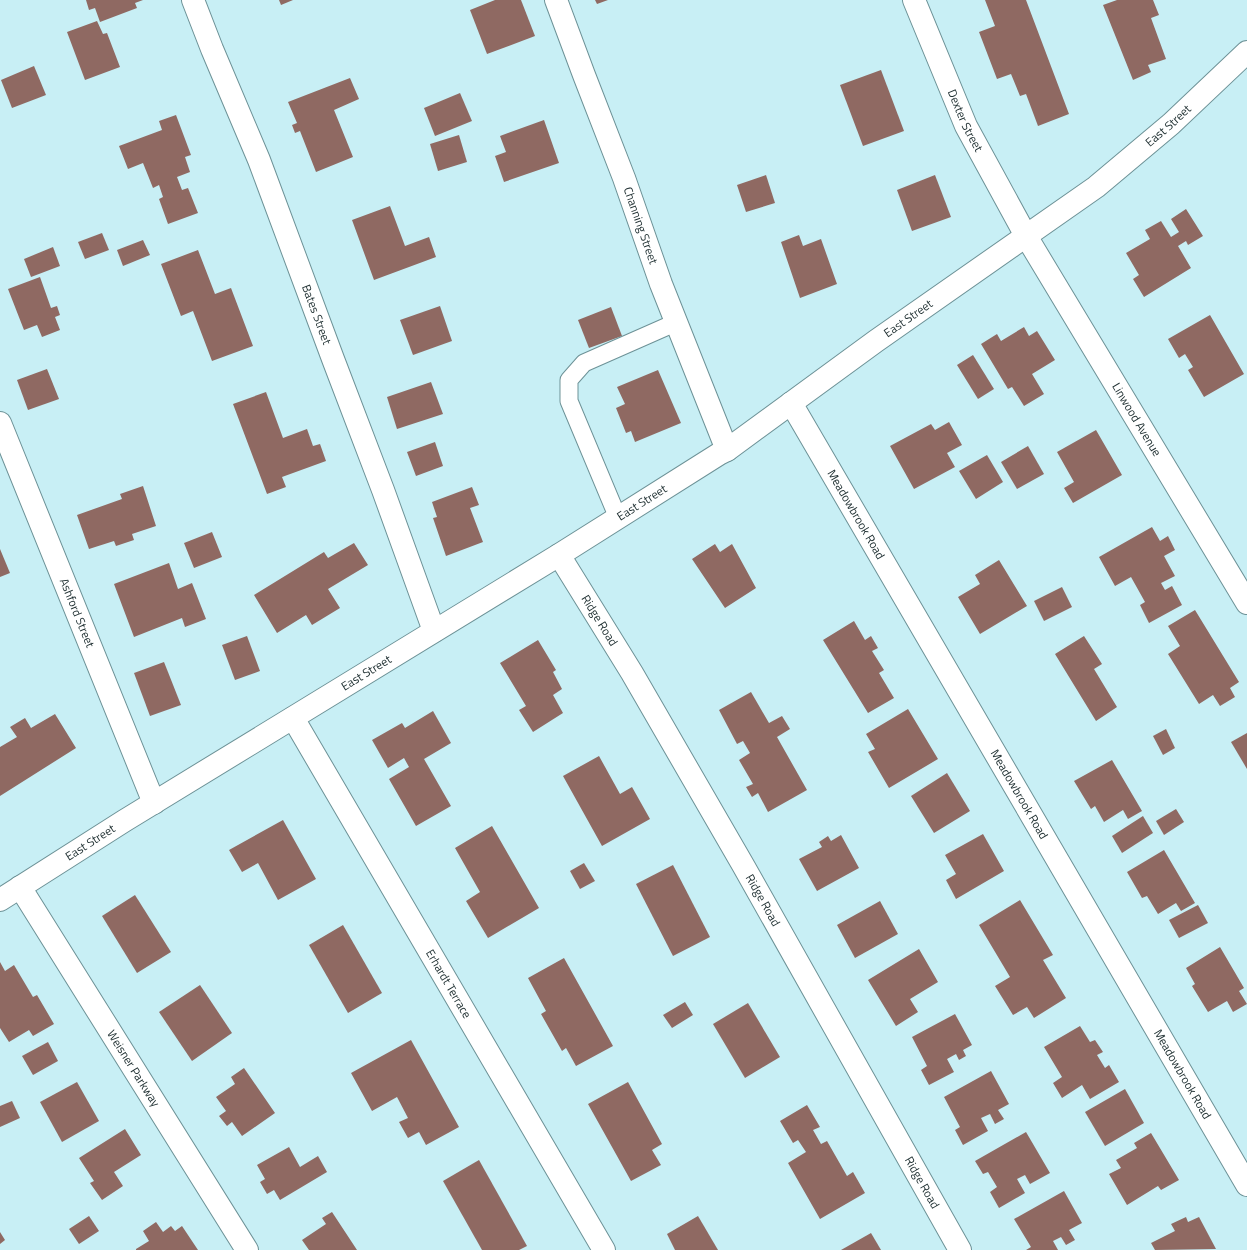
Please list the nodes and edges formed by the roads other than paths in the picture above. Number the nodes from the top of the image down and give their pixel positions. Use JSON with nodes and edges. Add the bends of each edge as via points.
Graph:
{"nodes":[{"id":1,"x":193,"y":0,"type":"edge"},
{"id":2,"x":556,"y":0,"type":"edge"},
{"id":3,"x":914,"y":0,"type":"edge"},
{"id":4,"x":1247,"y":52,"type":"edge"},
{"id":5,"x":1026,"y":236,"type":"junction"},
{"id":6,"x":677,"y":322,"type":"junction"},
{"id":7,"x":791,"y":403,"type":"junction"},
{"id":8,"x":0,"y":423,"type":"edge"},
{"id":9,"x":727,"y":450,"type":"junction"},
{"id":10,"x":618,"y":518,"type":"junction"},
{"id":11,"x":560,"y":555,"type":"junction"},
{"id":12,"x":1247,"y":603,"type":"edge"},
{"id":13,"x":434,"y":631,"type":"junction"},
{"id":14,"x":292,"y":718,"type":"junction"},
{"id":15,"x":154,"y":803,"type":"junction"},
{"id":16,"x":20,"y":887,"type":"junction"},
{"id":17,"x":0,"y":900,"type":"edge"},
{"id":18,"x":1247,"y":1185,"type":"edge"},
{"id":19,"x":247,"y":1250,"type":"edge"},
{"id":20,"x":604,"y":1250,"type":"edge"},
{"id":21,"x":960,"y":1250,"type":"edge"}],
"edges":[{"from":1,"to":13,"type":"street","name":"Bates Street","via":[[259,160]]},
{"from":2,"to":6,"type":"street","name":"Channing Street"},
{"from":3,"to":5,"type":"street","name":"Dexter Street","via":[[966,126]]},
{"from":4,"to":5,"type":"street","name":"East Street","via":[[1171,124],[1096,188]]},
{"from":5,"to":7,"type":"street","name":"East Street"},
{"from":5,"to":12,"type":"street","name":"Linwood Avenue"},
{"from":6,"to":9,"type":"street","name":"Channing Street"},
{"from":6,"to":10,"type":"lane","via":[[584,363],[569,380],[569,401]]},
{"from":7,"to":9,"type":"street","name":"East Street"},
{"from":7,"to":18,"type":"street","name":"Meadowbrook Road"},
{"from":8,"to":15,"type":"street","name":"Ashford Street"},
{"from":9,"to":10,"type":"street","name":"East Street"},
{"from":10,"to":11,"type":"street","name":"East Street"},
{"from":11,"to":13,"type":"street","name":"East Street"},
{"from":11,"to":21,"type":"street","name":"Ridge Road","via":[[739,858]]},
{"from":13,"to":14,"type":"street","name":"East Street"},
{"from":14,"to":15,"type":"street","name":"East Street"},
{"from":14,"to":20,"type":"street","name":"Erhardt Terrace"},
{"from":15,"to":16,"type":"street","name":"East Street"},
{"from":16,"to":17,"type":"street","name":"East Street"},
{"from":16,"to":19,"type":"street","name":"Weisner Parkway"}]}
